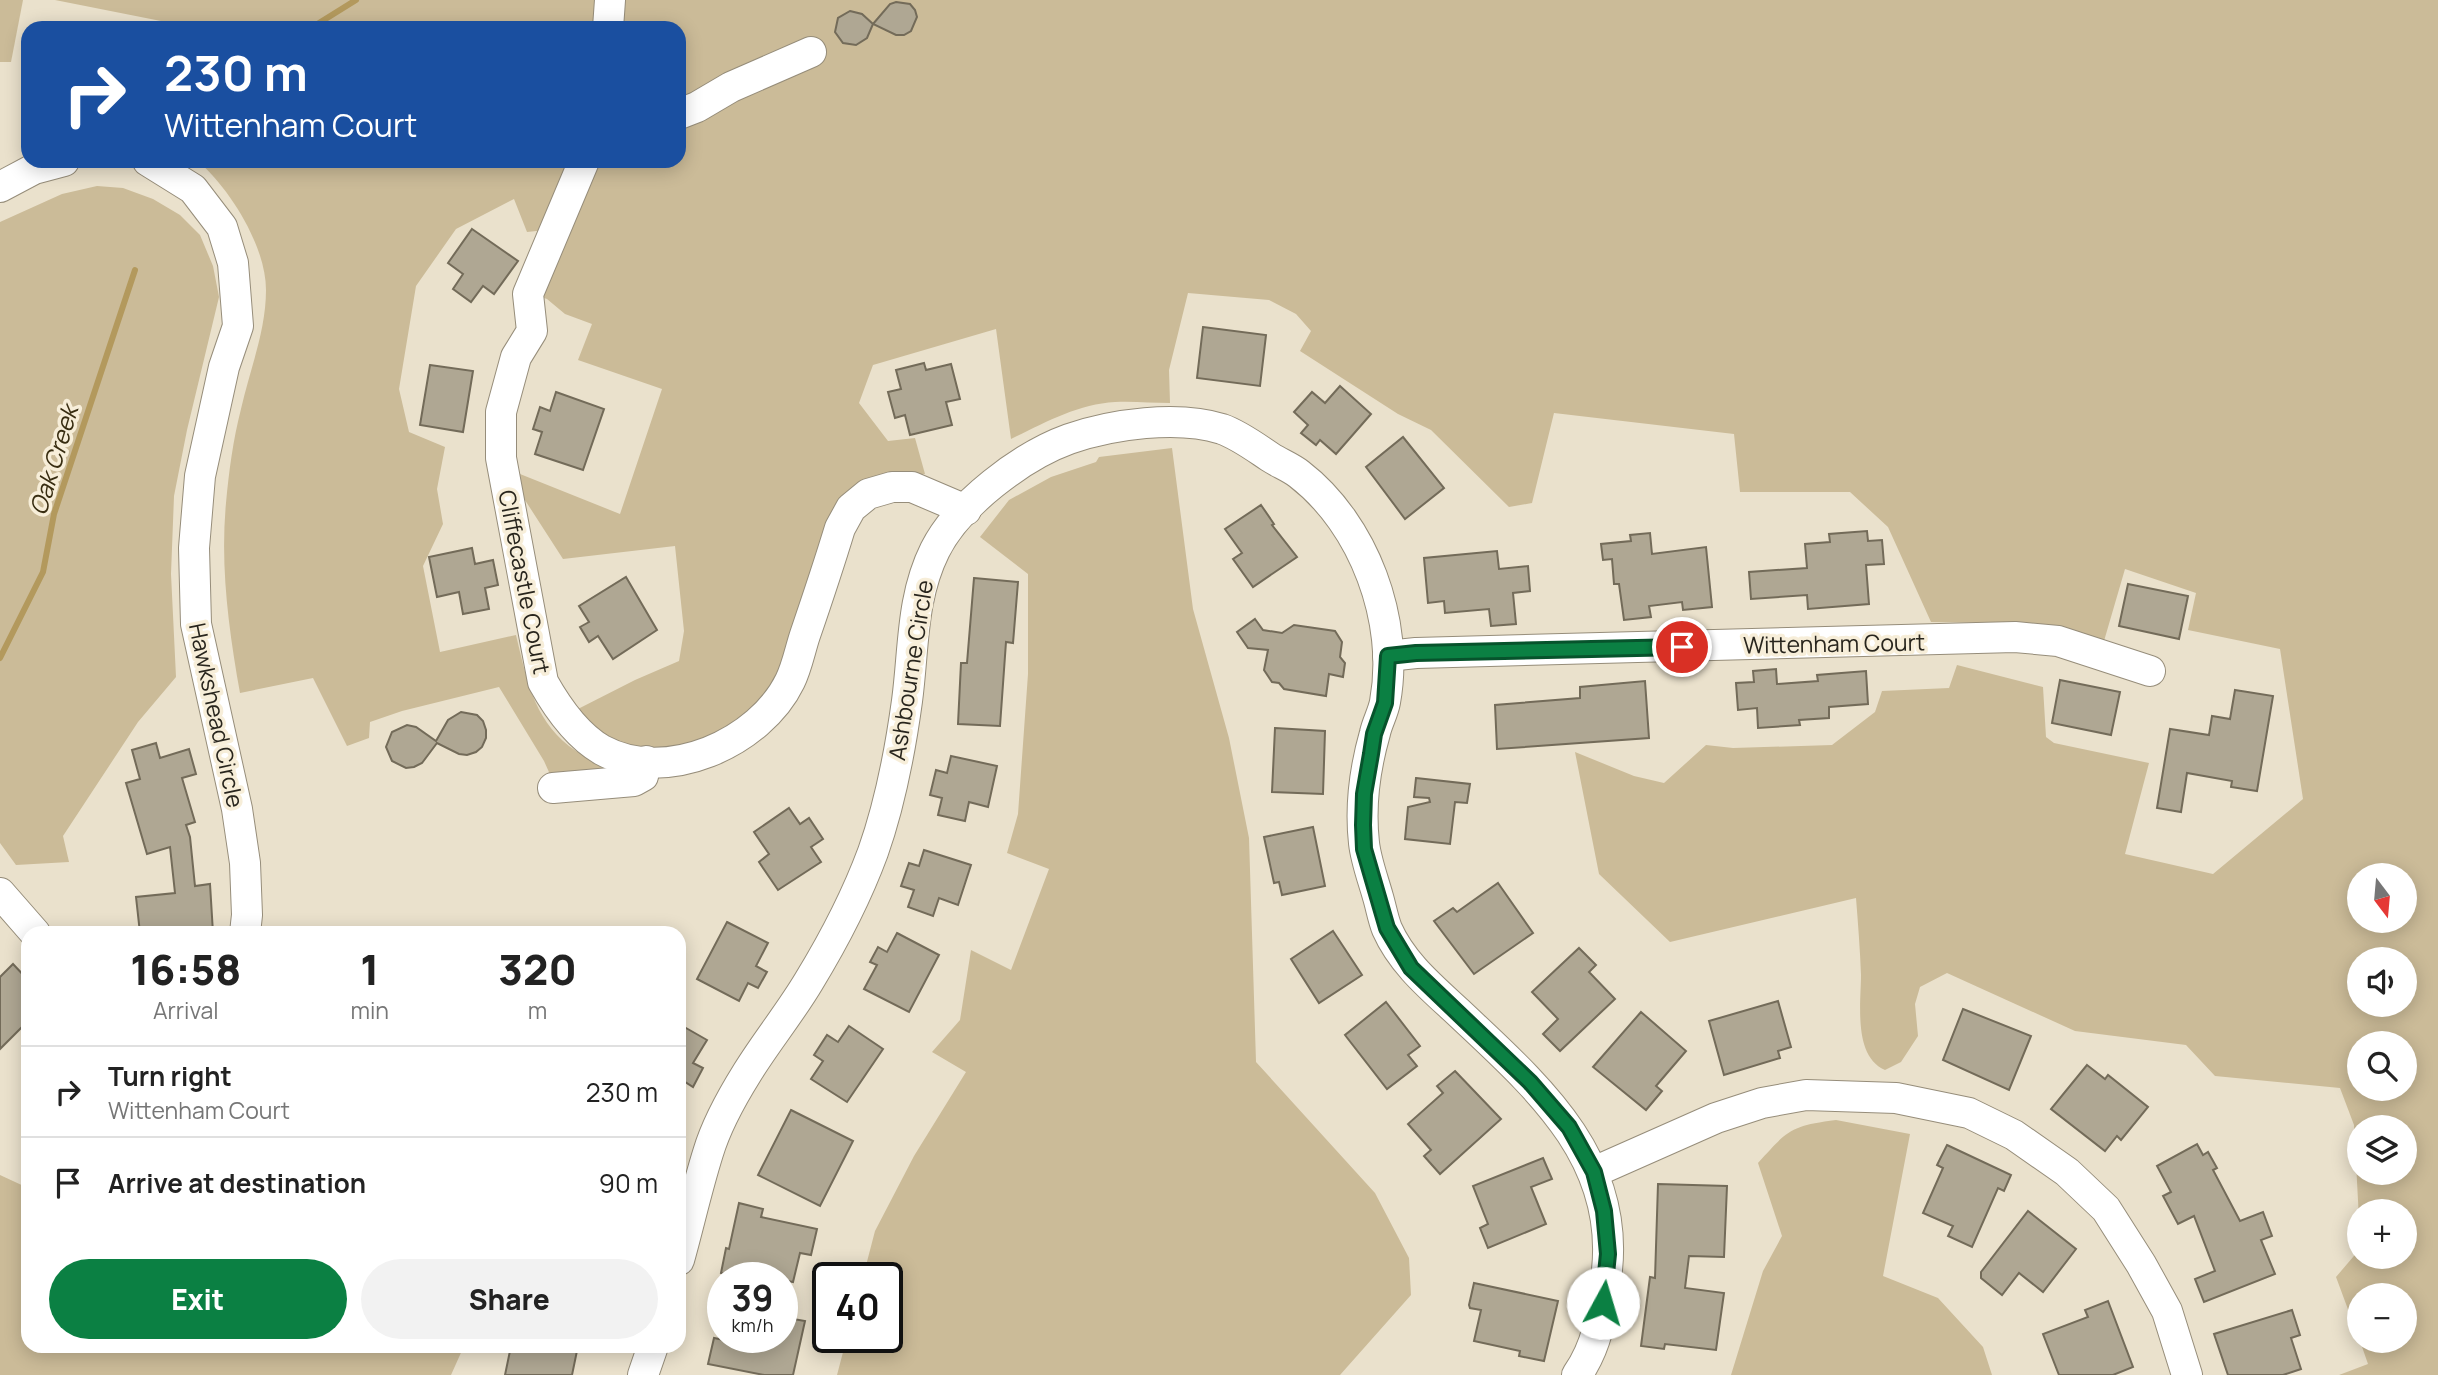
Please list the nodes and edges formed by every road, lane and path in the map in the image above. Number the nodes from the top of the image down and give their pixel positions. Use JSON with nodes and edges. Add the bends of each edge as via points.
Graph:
{"nodes":[{"id":1,"x":610,"y":0,"type":"edge"},
{"id":2,"x":608,"y":21,"type":"edge"},
{"id":3,"x":811,"y":52,"type":"dead end"},
{"id":4,"x":686,"y":111,"type":"edge"},
{"id":5,"x":38,"y":168,"type":"edge"},
{"id":6,"x":159,"y":168,"type":"edge"},
{"id":7,"x":581,"y":168,"type":"edge"},
{"id":8,"x":0,"y":187,"type":"edge"},
{"id":9,"x":966,"y":510,"type":"junction"},
{"id":10,"x":1388,"y":656,"type":"junction"},
{"id":11,"x":2150,"y":671,"type":"dead end"},
{"id":12,"x":646,"y":761,"type":"junction"},
{"id":13,"x":553,"y":788,"type":"dead end"},
{"id":14,"x":0,"y":893,"type":"edge"},
{"id":15,"x":29,"y":926,"type":"edge"},
{"id":16,"x":246,"y":926,"type":"edge"},
{"id":17,"x":1594,"y":1172,"type":"junction"},
{"id":18,"x":690,"y":1177,"type":"edge"},
{"id":19,"x":686,"y":1207,"type":"edge"},
{"id":20,"x":651,"y":1353,"type":"edge"},
{"id":21,"x":643,"y":1375,"type":"edge"},
{"id":22,"x":1577,"y":1375,"type":"edge"},
{"id":23,"x":2188,"y":1375,"type":"edge"}],
"edges":[{"from":1,"to":2,"type":"street"},
{"from":3,"to":4,"type":"street"},
{"from":5,"to":8,"type":"street"},
{"from":6,"to":16,"type":"street","name":"Hawkshead Circle","via":[[193,189],[222,227],[233,263],[238,326],[224,367],[200,476],[194,548],[196,624],[237,809],[245,863]]},
{"from":7,"to":12,"type":"street","name":"Cliffecastle Court","via":[[528,294],[532,331],[516,357],[500,412],[501,458],[543,682],[569,721],[602,750]]},
{"from":9,"to":10,"type":"street","name":"Ashbourne Circle","via":[[1042,449],[1073,437],[1151,423],[1190,423],[1224,430],[1300,475],[1356,538],[1376,588]]},
{"from":9,"to":12,"type":"street","name":"Cliffecastle Court","via":[[912,487],[868,494],[851,508],[841,528],[790,682],[775,703],[759,722],[730,743],[670,762]]},
{"from":9,"to":18,"type":"street","name":"Ashbourne Circle","via":[[938,544],[922,580],[890,794],[853,904],[808,984],[745,1076]]},
{"from":10,"to":11,"type":"street","name":"Wittenham Court","via":[[2015,637],[2058,641]]},
{"from":10,"to":17,"type":"street","name":"Ashbourne Circle","via":[[1385,703],[1372,746],[1363,825],[1364,849],[1387,928],[1411,968],[1530,1082],[1569,1127]]},
{"from":12,"to":13,"type":"street","via":[[643,776],[635,781]]},
{"from":14,"to":15,"type":"street"},
{"from":17,"to":22,"type":"street","name":"Ashbourne Circle","via":[[1608,1254],[1600,1327]]},
{"from":17,"to":23,"type":"street","via":[[1716,1118],[1806,1095],[1896,1098],[1969,1113],[2014,1135],[2067,1172],[2106,1209],[2167,1311]]},
{"from":18,"to":19,"type":"street","name":"Ashbourne Circle"},
{"from":20,"to":21,"type":"street"}]}
